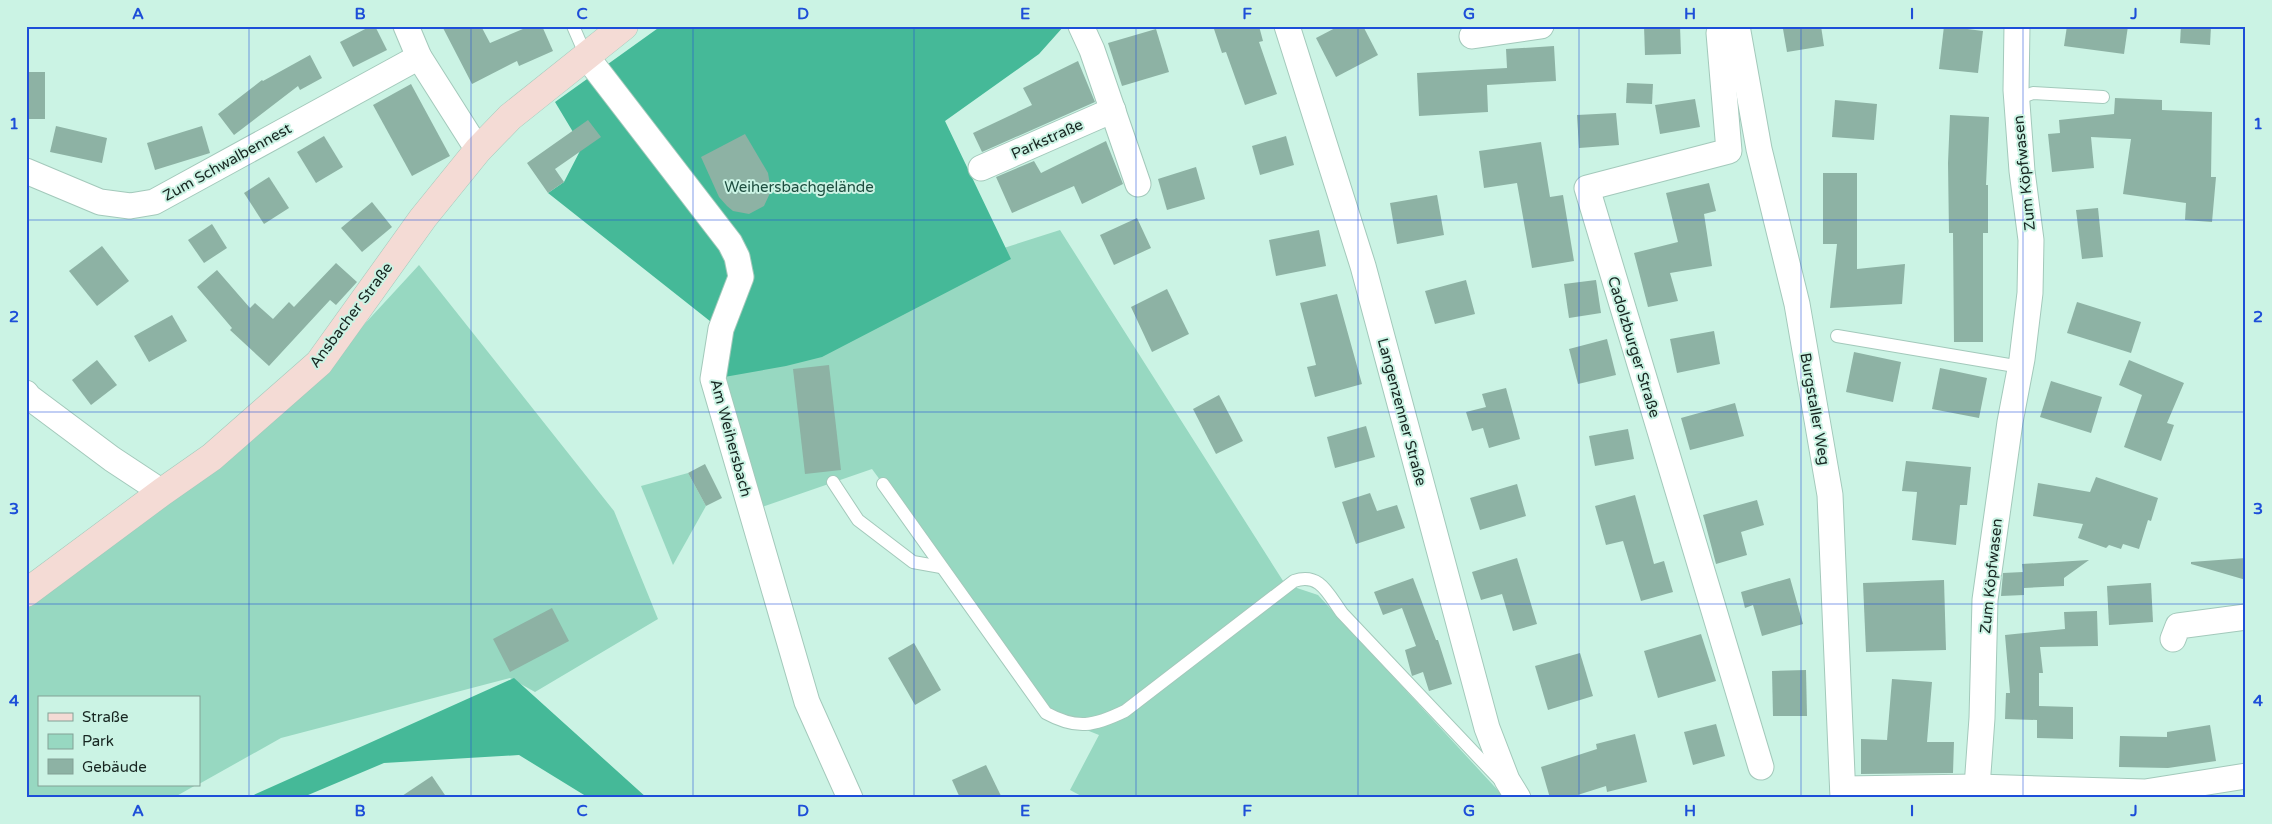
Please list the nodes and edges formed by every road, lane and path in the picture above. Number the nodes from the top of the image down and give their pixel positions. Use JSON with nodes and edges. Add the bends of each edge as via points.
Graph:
{"nodes":[{"id":1,"x":406,"y":26,"type":"edge"},
{"id":2,"x":573,"y":26,"type":"edge"},
{"id":3,"x":624,"y":26,"type":"edge"},
{"id":4,"x":1081,"y":26,"type":"edge"},
{"id":5,"x":1287,"y":26,"type":"edge"},
{"id":6,"x":1541,"y":26,"type":"edge"},
{"id":7,"x":1722,"y":26,"type":"edge"},
{"id":8,"x":1737,"y":26,"type":"edge"},
{"id":9,"x":2017,"y":26,"type":"edge"},
{"id":10,"x":1472,"y":36,"type":"dead end"},
{"id":11,"x":586,"y":56,"type":"junction"},
{"id":12,"x":419,"y":57,"type":"junction"},
{"id":13,"x":2103,"y":97,"type":"dead end"},
{"id":14,"x":2017,"y":99,"type":"junction"},
{"id":15,"x":1112,"y":110,"type":"junction"},
{"id":16,"x":478,"y":150,"type":"junction"},
{"id":17,"x":980,"y":168,"type":"dead end"},
{"id":18,"x":26,"y":171,"type":"edge"},
{"id":19,"x":1138,"y":184,"type":"dead end"},
{"id":20,"x":1837,"y":336,"type":"dead end"},
{"id":21,"x":2021,"y":367,"type":"junction"},
{"id":22,"x":27,"y":396,"type":"edge"},
{"id":23,"x":833,"y":482,"type":"dead end"},
{"id":24,"x":883,"y":484,"type":"dead end"},
{"id":25,"x":162,"y":492,"type":"junction"},
{"id":26,"x":941,"y":567,"type":"junction"},
{"id":27,"x":26,"y":593,"type":"edge"},
{"id":28,"x":2246,"y":617,"type":"edge"},
{"id":29,"x":2173,"y":639,"type":"dead end"},
{"id":30,"x":1761,"y":767,"type":"dead end"},
{"id":31,"x":2246,"y":776,"type":"edge"},
{"id":32,"x":1977,"y":787,"type":"junction"},
{"id":33,"x":1843,"y":793,"type":"edge"},
{"id":34,"x":1517,"y":797,"type":"edge"},
{"id":35,"x":850,"y":798,"type":"edge"}],
"edges":[{"from":1,"to":12,"type":"street"},
{"from":2,"to":11,"type":"lane"},
{"from":3,"to":11,"type":"street","name":"Ansbacher Straße"},
{"from":4,"to":15,"type":"street"},
{"from":5,"to":34,"type":"street","name":"Langenzenner Straße","via":[[1363,266],[1487,728]]},
{"from":6,"to":10,"type":"street"},
{"from":7,"to":30,"type":"street","name":"Cadolzburger Straße","via":[[1719,34],[1729,151],[1587,188]]},
{"from":8,"to":33,"type":"street","name":"Burgstaller Weg","via":[[1759,149],[1797,304],[1830,496]]},
{"from":9,"to":14,"type":"street","name":"Zum Köpfwasen"},
{"from":11,"to":16,"type":"street","name":"Ansbacher Straße","via":[[510,117]]},
{"from":11,"to":35,"type":"street","name":"Am Weihersbach","via":[[738,257],[741,277],[721,329],[713,379],[807,702]]},
{"from":12,"to":16,"type":"street"},
{"from":12,"to":18,"type":"street","name":"Zum Schwalbennest","via":[[154,202],[130,206],[100,202]]},
{"from":13,"to":14,"type":"lane","name":"Zum Köpfwasen","via":[[2033,93]]},
{"from":14,"to":21,"type":"street","name":"Zum Köpfwasen","via":[[2031,240],[2030,293]]},
{"from":15,"to":17,"type":"street","name":"Parkstraße"},
{"from":15,"to":19,"type":"street"},
{"from":16,"to":25,"type":"street","name":"Ansbacher Straße","via":[[423,218],[319,363],[212,457]]},
{"from":20,"to":21,"type":"lane"},
{"from":21,"to":32,"type":"street","name":"Zum Köpfwasen","via":[[1985,600]]},
{"from":22,"to":25,"type":"street"},
{"from":23,"to":26,"type":"lane","via":[[858,520],[913,562]]},
{"from":24,"to":26,"type":"lane"},
{"from":25,"to":27,"type":"street","name":"Ansbacher Straße"},
{"from":26,"to":34,"type":"lane","via":[[1046,713],[1063,722],[1082,725],[1103,722],[1124,711],[1294,580],[1305,577],[1316,580],[1342,613]]},
{"from":28,"to":29,"type":"street","via":[[2178,626]]},
{"from":31,"to":32,"type":"street","via":[[2145,792]]},
{"from":32,"to":33,"type":"street"}]}
